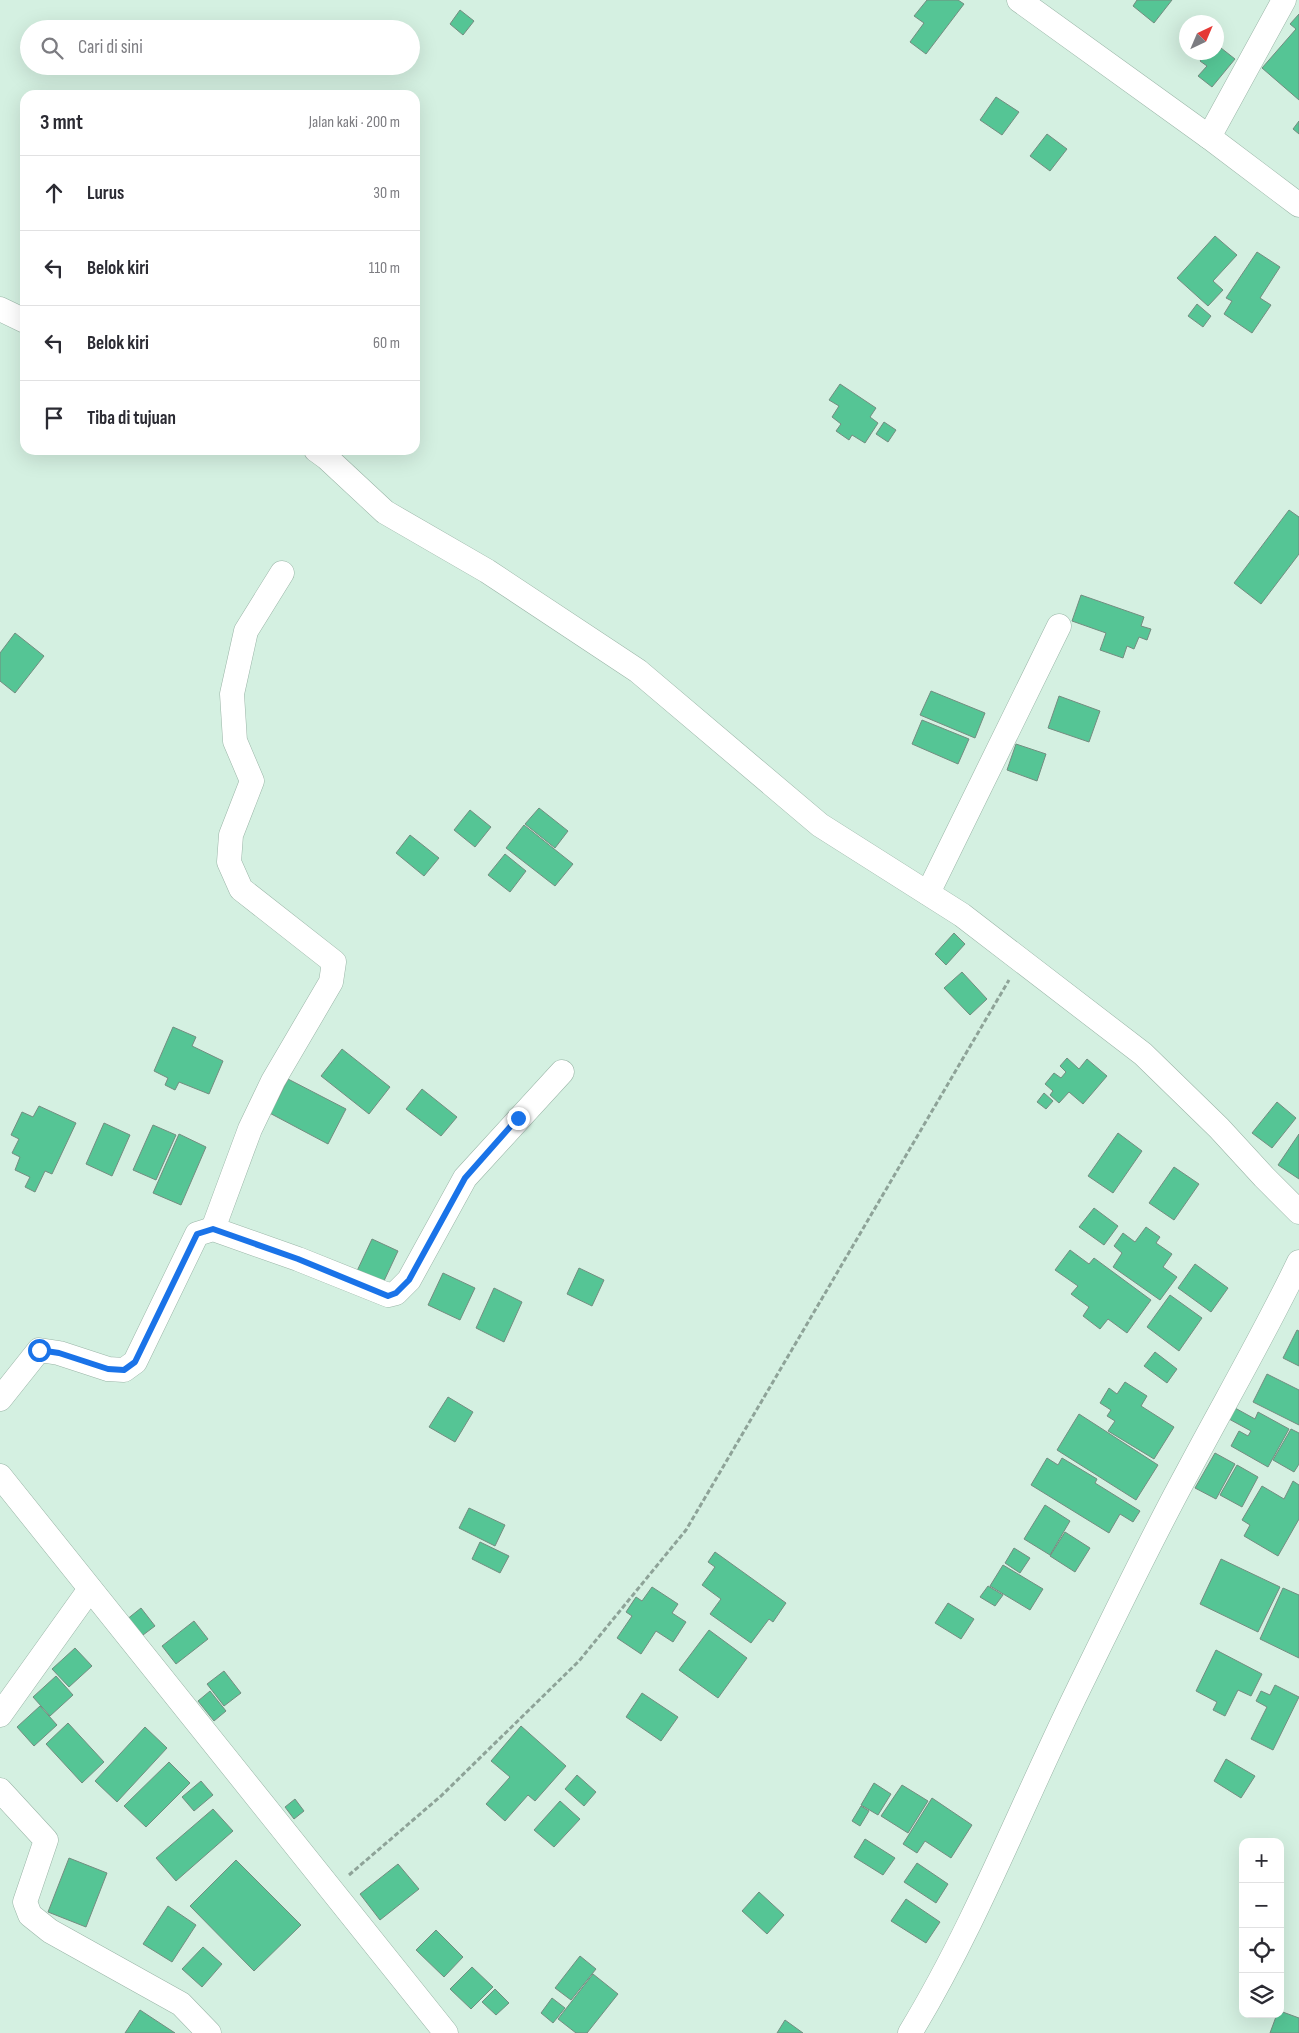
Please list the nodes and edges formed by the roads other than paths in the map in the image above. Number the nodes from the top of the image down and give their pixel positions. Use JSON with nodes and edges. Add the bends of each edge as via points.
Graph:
{"nodes":[{"id":1,"x":1020,"y":0,"type":"edge"},
{"id":2,"x":1284,"y":0,"type":"edge"},
{"id":3,"x":1209,"y":137,"type":"junction"},
{"id":4,"x":1299,"y":205,"type":"edge"},
{"id":5,"x":0,"y":309,"type":"edge"},
{"id":6,"x":20,"y":319,"type":"edge"},
{"id":7,"x":323,"y":455,"type":"edge"},
{"id":8,"x":282,"y":573,"type":"dead end"},
{"id":9,"x":1059,"y":626,"type":"dead end"},
{"id":10,"x":928,"y":893,"type":"junction"},
{"id":11,"x":562,"y":1072,"type":"dead end"},
{"id":12,"x":1299,"y":1212,"type":"edge"},
{"id":13,"x":213,"y":1229,"type":"junction"},
{"id":14,"x":1299,"y":1262,"type":"edge"},
{"id":15,"x":0,"y":1399,"type":"edge"},
{"id":16,"x":0,"y":1476,"type":"edge"},
{"id":17,"x":90,"y":1589,"type":"junction"},
{"id":18,"x":0,"y":1715,"type":"edge"},
{"id":19,"x":0,"y":1790,"type":"edge"},
{"id":20,"x":209,"y":2033,"type":"edge"},
{"id":21,"x":446,"y":2033,"type":"edge"},
{"id":22,"x":910,"y":2033,"type":"edge"}],
"edges":[{"from":1,"to":3,"type":"street"},
{"from":2,"to":3,"type":"street"},
{"from":3,"to":4,"type":"street"},
{"from":5,"to":6,"type":"street"},
{"from":7,"to":10,"type":"street","via":[[385,512],[487,571],[638,671],[820,825]]},
{"from":8,"to":13,"type":"street","via":[[246,631],[232,694],[235,741],[252,781],[231,835],[229,862],[241,889],[334,962],[331,982],[273,1081],[250,1129]]},
{"from":9,"to":10,"type":"street"},
{"from":10,"to":12,"type":"street","via":[[962,915],[1143,1054]]},
{"from":11,"to":13,"type":"street","via":[[465,1178],[409,1280],[396,1293],[388,1296]]},
{"from":13,"to":15,"type":"street","via":[[197,1234],[135,1362],[124,1370],[108,1369],[39,1350]]},
{"from":14,"to":22,"type":"street","via":[[1180,1486],[1077,1692],[962,1937]]},
{"from":16,"to":17,"type":"street"},
{"from":17,"to":18,"type":"street"},
{"from":17,"to":21,"type":"street"},
{"from":19,"to":20,"type":"street","via":[[46,1840],[24,1902],[30,1915],[50,1931],[181,2004]]}]}
